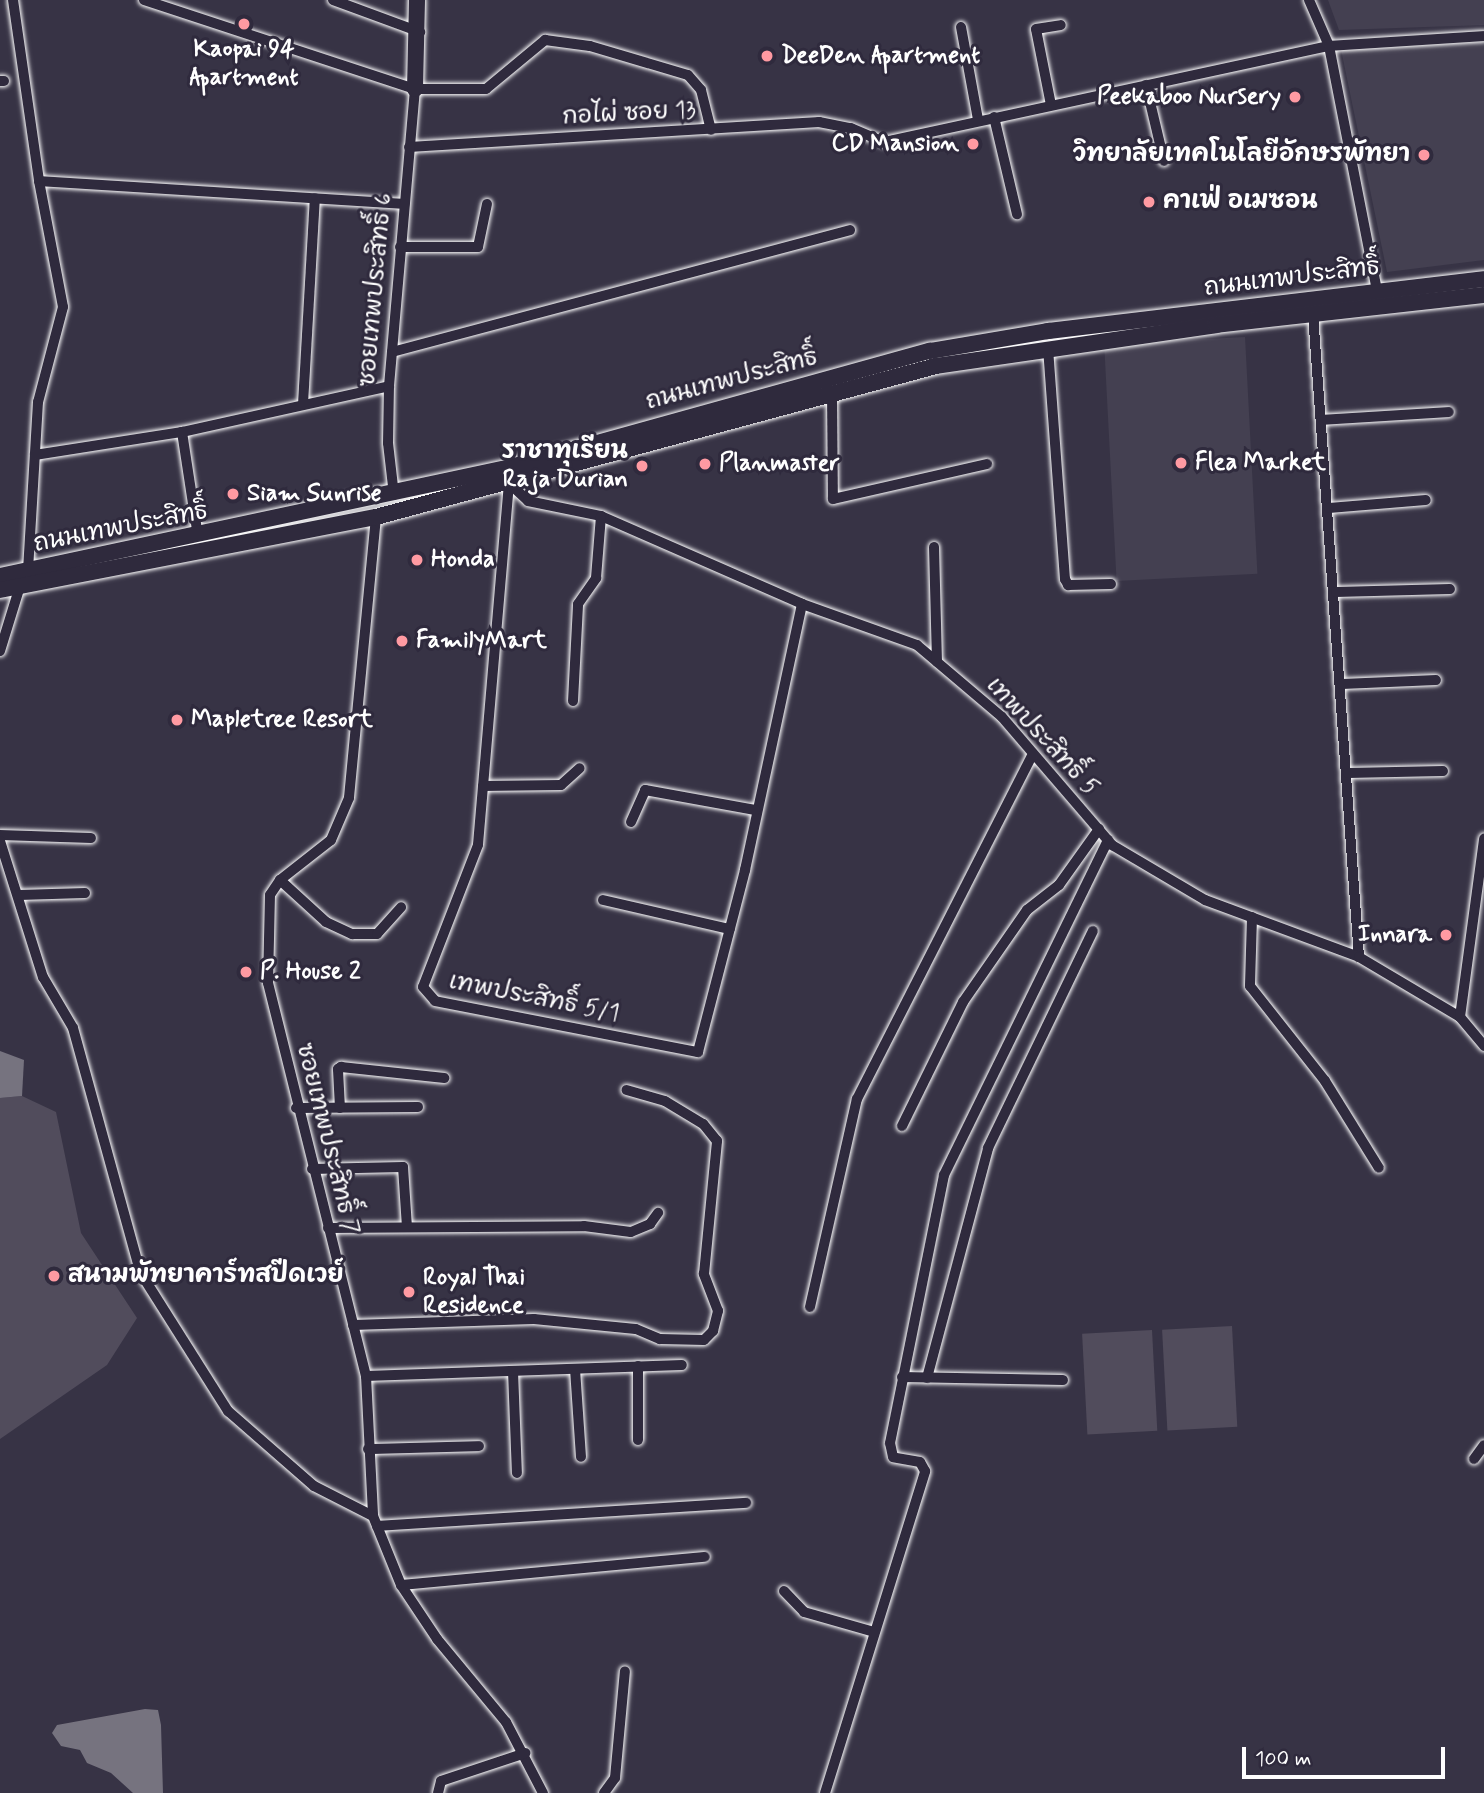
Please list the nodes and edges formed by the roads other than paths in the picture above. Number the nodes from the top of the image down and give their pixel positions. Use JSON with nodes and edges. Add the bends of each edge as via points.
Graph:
{"nodes":[{"id":1,"x":13,"y":0,"type":"edge"},
{"id":2,"x":144,"y":0,"type":"edge"},
{"id":3,"x":333,"y":0,"type":"edge"},
{"id":4,"x":417,"y":0,"type":"edge"},
{"id":5,"x":1309,"y":0,"type":"edge"},
{"id":6,"x":1061,"y":25,"type":"dead end"},
{"id":7,"x":961,"y":27,"type":"dead end"},
{"id":8,"x":420,"y":32,"type":"junction"},
{"id":9,"x":1484,"y":36,"type":"edge"},
{"id":10,"x":1329,"y":46,"type":"junction"},
{"id":11,"x":1146,"y":85,"type":"junction"},
{"id":12,"x":415,"y":89,"type":"junction"},
{"id":13,"x":1051,"y":105,"type":"junction"},
{"id":14,"x":994,"y":117,"type":"junction"},
{"id":15,"x":978,"y":120,"type":"junction"},
{"id":16,"x":711,"y":130,"type":"junction"},
{"id":17,"x":410,"y":147,"type":"junction"},
{"id":18,"x":1164,"y":161,"type":"dead end"},
{"id":19,"x":39,"y":181,"type":"junction"},
{"id":20,"x":315,"y":198,"type":"junction"},
{"id":21,"x":404,"y":204,"type":"junction"},
{"id":22,"x":487,"y":204,"type":"dead end"},
{"id":23,"x":1017,"y":214,"type":"dead end"},
{"id":24,"x":850,"y":230,"type":"dead end"},
{"id":25,"x":400,"y":247,"type":"junction"},
{"id":26,"x":1484,"y":279,"type":"edge"},
{"id":27,"x":1377,"y":291,"type":"junction"},
{"id":28,"x":1484,"y":295,"type":"edge"},
{"id":29,"x":1313,"y":314,"type":"junction"},
{"id":30,"x":1048,"y":348,"type":"junction"},
{"id":31,"x":392,"y":352,"type":"junction"},
{"id":32,"x":389,"y":386,"type":"junction"},
{"id":33,"x":832,"y":393,"type":"junction"},
{"id":34,"x":303,"y":404,"type":"junction"},
{"id":35,"x":1448,"y":412,"type":"dead end"},
{"id":36,"x":1321,"y":421,"type":"junction"},
{"id":37,"x":182,"y":432,"type":"junction"},
{"id":38,"x":35,"y":455,"type":"junction"},
{"id":39,"x":987,"y":464,"type":"dead end"},
{"id":40,"x":509,"y":483,"type":"junction"},
{"id":41,"x":394,"y":495,"type":"junction"},
{"id":42,"x":1426,"y":500,"type":"dead end"},
{"id":43,"x":1329,"y":508,"type":"junction"},
{"id":44,"x":601,"y":516,"type":"junction"},
{"id":45,"x":376,"y":517,"type":"junction"},
{"id":46,"x":198,"y":536,"type":"junction"},
{"id":47,"x":934,"y":547,"type":"dead end"},
{"id":48,"x":28,"y":570,"type":"junction"},
{"id":49,"x":0,"y":576,"type":"edge"},
{"id":50,"x":1111,"y":584,"type":"dead end"},
{"id":51,"x":20,"y":586,"type":"junction"},
{"id":52,"x":1450,"y":589,"type":"dead end"},
{"id":53,"x":0,"y":590,"type":"edge"},
{"id":54,"x":1336,"y":592,"type":"junction"},
{"id":55,"x":802,"y":604,"type":"junction"},
{"id":56,"x":0,"y":651,"type":"edge"},
{"id":57,"x":937,"y":662,"type":"junction"},
{"id":58,"x":1436,"y":680,"type":"dead end"},
{"id":59,"x":1342,"y":684,"type":"junction"},
{"id":60,"x":573,"y":701,"type":"dead end"},
{"id":61,"x":1034,"y":754,"type":"junction"},
{"id":62,"x":580,"y":768,"type":"dead end"},
{"id":63,"x":1443,"y":771,"type":"dead end"},
{"id":64,"x":1348,"y":773,"type":"junction"},
{"id":65,"x":483,"y":786,"type":"junction"},
{"id":66,"x":755,"y":810,"type":"junction"},
{"id":67,"x":631,"y":822,"type":"dead end"},
{"id":68,"x":1099,"y":830,"type":"junction"},
{"id":69,"x":0,"y":835,"type":"edge"},
{"id":70,"x":91,"y":838,"type":"dead end"},
{"id":71,"x":1484,"y":839,"type":"edge"},
{"id":72,"x":1108,"y":840,"type":"junction"},
{"id":73,"x":0,"y":841,"type":"edge"},
{"id":74,"x":280,"y":880,"type":"junction"},
{"id":75,"x":85,"y":893,"type":"dead end"},
{"id":76,"x":19,"y":895,"type":"junction"},
{"id":77,"x":603,"y":900,"type":"dead end"},
{"id":78,"x":401,"y":906,"type":"dead end"},
{"id":79,"x":1252,"y":917,"type":"junction"},
{"id":80,"x":730,"y":929,"type":"junction"},
{"id":81,"x":1093,"y":931,"type":"dead end"},
{"id":82,"x":1359,"y":957,"type":"junction"},
{"id":83,"x":1460,"y":1017,"type":"junction"},
{"id":84,"x":1484,"y":1046,"type":"edge"},
{"id":85,"x":444,"y":1078,"type":"dead end"},
{"id":86,"x":628,"y":1090,"type":"dead end"},
{"id":87,"x":418,"y":1107,"type":"dead end"},
{"id":88,"x":296,"y":1108,"type":"junction"},
{"id":89,"x":340,"y":1108,"type":"junction"},
{"id":90,"x":902,"y":1126,"type":"dead end"},
{"id":91,"x":1379,"y":1168,"type":"dead end"},
{"id":92,"x":312,"y":1169,"type":"junction"},
{"id":93,"x":658,"y":1213,"type":"dead end"},
{"id":94,"x":407,"y":1227,"type":"junction"},
{"id":95,"x":328,"y":1228,"type":"junction"},
{"id":96,"x":810,"y":1307,"type":"dead end"},
{"id":97,"x":353,"y":1325,"type":"junction"},
{"id":98,"x":682,"y":1365,"type":"dead end"},
{"id":99,"x":638,"y":1366,"type":"junction"},
{"id":100,"x":575,"y":1369,"type":"junction"},
{"id":101,"x":513,"y":1371,"type":"junction"},
{"id":102,"x":366,"y":1376,"type":"junction"},
{"id":103,"x":902,"y":1377,"type":"junction"},
{"id":104,"x":927,"y":1378,"type":"junction"},
{"id":105,"x":1063,"y":1380,"type":"dead end"},
{"id":106,"x":638,"y":1440,"type":"dead end"},
{"id":107,"x":1484,"y":1445,"type":"edge"},
{"id":108,"x":479,"y":1446,"type":"dead end"},
{"id":109,"x":368,"y":1449,"type":"junction"},
{"id":110,"x":581,"y":1457,"type":"dead end"},
{"id":111,"x":1474,"y":1459,"type":"dead end"},
{"id":112,"x":517,"y":1473,"type":"dead end"},
{"id":113,"x":746,"y":1503,"type":"dead end"},
{"id":114,"x":375,"y":1521,"type":"junction"},
{"id":115,"x":705,"y":1557,"type":"dead end"},
{"id":116,"x":401,"y":1585,"type":"junction"},
{"id":117,"x":784,"y":1591,"type":"dead end"},
{"id":118,"x":874,"y":1632,"type":"junction"},
{"id":119,"x":625,"y":1671,"type":"dead end"},
{"id":120,"x":525,"y":1753,"type":"junction"},
{"id":121,"x":438,"y":1793,"type":"edge"},
{"id":122,"x":543,"y":1793,"type":"edge"},
{"id":123,"x":604,"y":1793,"type":"edge"},
{"id":124,"x":825,"y":1793,"type":"edge"}],
"edges":[{"from":1,"to":19,"type":"street"},
{"from":2,"to":12,"type":"street"},
{"from":3,"to":8,"type":"street"},
{"from":4,"to":8,"type":"main road"},
{"from":5,"to":10,"type":"street"},
{"from":6,"to":13,"type":"street","via":[[1035,29]]},
{"from":7,"to":15,"type":"street"},
{"from":8,"to":12,"type":"main road"},
{"from":9,"to":10,"type":"street","name":"กอไผ่ ซอย 13"},
{"from":10,"to":11,"type":"street","name":"กอไผ่ ซอย 13"},
{"from":10,"to":27,"type":"street"},
{"from":11,"to":13,"type":"street","name":"กอไผ่ ซอย 13"},
{"from":11,"to":18,"type":"street"},
{"from":12,"to":16,"type":"street","via":[[486,89],[537,45],[552,40],[590,46],[688,75],[701,90]]},
{"from":12,"to":17,"type":"street","name":"ซอยเทพประสิทธิ์ 6"},
{"from":13,"to":14,"type":"street","name":"กอไผ่ ซอย 13"},
{"from":14,"to":15,"type":"street","name":"กอไผ่ ซอย 13"},
{"from":14,"to":23,"type":"street"},
{"from":15,"to":16,"type":"street","name":"กอไผ่ ซอย 13","via":[[884,142],[851,128],[819,122]]},
{"from":16,"to":17,"type":"street","name":"กอไผ่ ซอย 13"},
{"from":17,"to":21,"type":"street","name":"ซอยเทพประสิทธิ์ 6"},
{"from":19,"to":20,"type":"street"},
{"from":19,"to":38,"type":"street","via":[[64,307],[38,402]]},
{"from":20,"to":21,"type":"street"},
{"from":20,"to":34,"type":"street"},
{"from":21,"to":25,"type":"street","name":"ซอยเทพประสิทธิ์ 6"},
{"from":22,"to":25,"type":"street","via":[[478,247]]},
{"from":24,"to":31,"type":"street"},
{"from":25,"to":31,"type":"street","name":"ซอยเทพประสิทธิ์ 6"},
{"from":26,"to":27,"type":"main road","name":"ถนนเทพประสิทธิ์"},
{"from":27,"to":41,"type":"main road","name":"ถนนเทพประสิทธิ์","via":[[1048,331],[930,351]]},
{"from":28,"to":29,"type":"main road","name":"ถนนเทพประสิทธิ์"},
{"from":29,"to":30,"type":"main road","name":"ถนนเทพประสิทธิ์"},
{"from":29,"to":36,"type":"street"},
{"from":30,"to":33,"type":"main road","name":"ถนนเทพประสิทธิ์","via":[[936,366]]},
{"from":30,"to":50,"type":"street","via":[[1065,579],[1068,585]]},
{"from":31,"to":32,"type":"street","name":"ซอยเทพประสิทธิ์ 6"},
{"from":32,"to":34,"type":"street"},
{"from":32,"to":41,"type":"street","name":"ซอยเทพประสิทธิ์ 6","via":[[388,443]]},
{"from":33,"to":39,"type":"street","via":[[833,499]]},
{"from":33,"to":40,"type":"main road","name":"ถนนเทพประสิทธิ์"},
{"from":34,"to":37,"type":"street"},
{"from":35,"to":36,"type":"street"},
{"from":36,"to":43,"type":"street"},
{"from":37,"to":38,"type":"street"},
{"from":37,"to":46,"type":"street"},
{"from":38,"to":48,"type":"street"},
{"from":40,"to":44,"type":"street","name":"เทพประสิทธิ์ 5","via":[[528,501]]},
{"from":40,"to":45,"type":"main road","name":"ถนนเทพประสิทธิ์"},
{"from":40,"to":65,"type":"street","name":"เทพประสิทธิ์ 5/1"},
{"from":41,"to":45,"type":"main road"},
{"from":41,"to":46,"type":"main road","name":"ถนนเทพประสิทธิ์"},
{"from":42,"to":43,"type":"street"},
{"from":43,"to":54,"type":"street"},
{"from":44,"to":55,"type":"street","name":"เทพประสิทธิ์ 5"},
{"from":44,"to":60,"type":"street","via":[[596,578],[578,604]]},
{"from":45,"to":51,"type":"main road","name":"ถนนเทพประสิทธิ์"},
{"from":45,"to":74,"type":"street","via":[[349,798],[331,841]]},
{"from":46,"to":48,"type":"main road","name":"ถนนเทพประสิทธิ์"},
{"from":47,"to":57,"type":"street"},
{"from":48,"to":49,"type":"main road","name":"ถนนเทพประสิทธิ์"},
{"from":51,"to":53,"type":"main road","name":"ถนนเทพประสิทธิ์"},
{"from":51,"to":56,"type":"street"},
{"from":52,"to":54,"type":"street"},
{"from":54,"to":59,"type":"street"},
{"from":55,"to":57,"type":"street","name":"เทพประสิทธิ์ 5","via":[[917,645]]},
{"from":55,"to":66,"type":"street","name":"เทพประสิทธิ์ 5/1"},
{"from":57,"to":61,"type":"street","name":"เทพประสิทธิ์ 5","via":[[1002,717]]},
{"from":58,"to":59,"type":"street"},
{"from":59,"to":64,"type":"street"},
{"from":61,"to":68,"type":"street","name":"เทพประสิทธิ์ 5"},
{"from":61,"to":96,"type":"street","via":[[857,1099]]},
{"from":62,"to":65,"type":"street","via":[[561,785]]},
{"from":63,"to":64,"type":"street"},
{"from":64,"to":82,"type":"street"},
{"from":65,"to":80,"type":"street","name":"เทพประสิทธิ์ 5/1","via":[[478,845],[423,987],[435,1001],[698,1052]]},
{"from":66,"to":67,"type":"street","via":[[645,790]]},
{"from":66,"to":80,"type":"street","name":"เทพประสิทธิ์ 5/1"},
{"from":68,"to":72,"type":"street","name":"เทพประสิทธิ์ 5"},
{"from":68,"to":90,"type":"street","via":[[1059,885],[1027,909],[963,1002]]},
{"from":69,"to":70,"type":"street"},
{"from":71,"to":83,"type":"street"},
{"from":72,"to":79,"type":"street","name":"เทพประสิทธิ์ 5","via":[[1206,900]]},
{"from":72,"to":103,"type":"street","via":[[949,1159]]},
{"from":73,"to":76,"type":"street"},
{"from":74,"to":78,"type":"street","via":[[326,922],[352,933],[377,934]]},
{"from":74,"to":88,"type":"street","name":"ซอยเทพประสิทธิ์ 7","via":[[270,895],[268,983]]},
{"from":75,"to":76,"type":"street"},
{"from":76,"to":114,"type":"street","via":[[43,976],[73,1028],[140,1272],[228,1410],[314,1486]]},
{"from":77,"to":80,"type":"street"},
{"from":79,"to":82,"type":"street","name":"เทพประสิทธิ์ 5"},
{"from":79,"to":91,"type":"street","via":[[1251,988],[1325,1081]]},
{"from":81,"to":104,"type":"street","via":[[988,1148]]},
{"from":82,"to":83,"type":"street","name":"เทพประสิทธิ์ 5"},
{"from":83,"to":84,"type":"street","name":"เทพประสิทธิ์ 5"},
{"from":85,"to":89,"type":"street","via":[[341,1067]]},
{"from":86,"to":97,"type":"street","via":[[665,1101],[702,1124],[717,1141],[704,1274],[718,1311],[713,1331],[704,1340],[660,1339],[636,1329],[534,1319]]},
{"from":87,"to":89,"type":"street"},
{"from":88,"to":89,"type":"street"},
{"from":88,"to":92,"type":"street","name":"ซอยเทพประสิทธิ์ 7"},
{"from":92,"to":94,"type":"street","via":[[403,1167]]},
{"from":92,"to":95,"type":"street","name":"ซอยเทพประสิทธิ์ 7"},
{"from":93,"to":94,"type":"street","via":[[650,1224],[631,1232],[584,1226]]},
{"from":94,"to":95,"type":"street"},
{"from":95,"to":97,"type":"street","name":"ซอยเทพประสิทธิ์ 7"},
{"from":97,"to":102,"type":"street","name":"ซอยเทพประสิทธิ์ 7"},
{"from":98,"to":99,"type":"street"},
{"from":99,"to":100,"type":"street"},
{"from":99,"to":106,"type":"street"},
{"from":100,"to":101,"type":"street"},
{"from":100,"to":110,"type":"street"},
{"from":101,"to":102,"type":"street"},
{"from":101,"to":112,"type":"street"},
{"from":102,"to":109,"type":"street","name":"ซอยเทพประสิทธิ์ 7"},
{"from":103,"to":104,"type":"street"},
{"from":103,"to":118,"type":"street","via":[[890,1452],[897,1460],[920,1462],[925,1471]]},
{"from":104,"to":105,"type":"street"},
{"from":107,"to":111,"type":"street"},
{"from":108,"to":109,"type":"street"},
{"from":109,"to":114,"type":"street","name":"ซอยเทพประสิทธิ์ 7"},
{"from":113,"to":114,"type":"street"},
{"from":114,"to":116,"type":"street","name":"ซอยเทพประสิทธิ์ 7"},
{"from":115,"to":116,"type":"street"},
{"from":116,"to":120,"type":"street","name":"ซอยเทพประสิทธิ์ 7"},
{"from":117,"to":118,"type":"street","via":[[804,1612]]},
{"from":118,"to":124,"type":"street"},
{"from":119,"to":123,"type":"street","via":[[615,1778]]},
{"from":120,"to":121,"type":"street","via":[[441,1781]]},
{"from":120,"to":122,"type":"street","name":"ซอยเทพประสิทธิ์ 7"}]}
